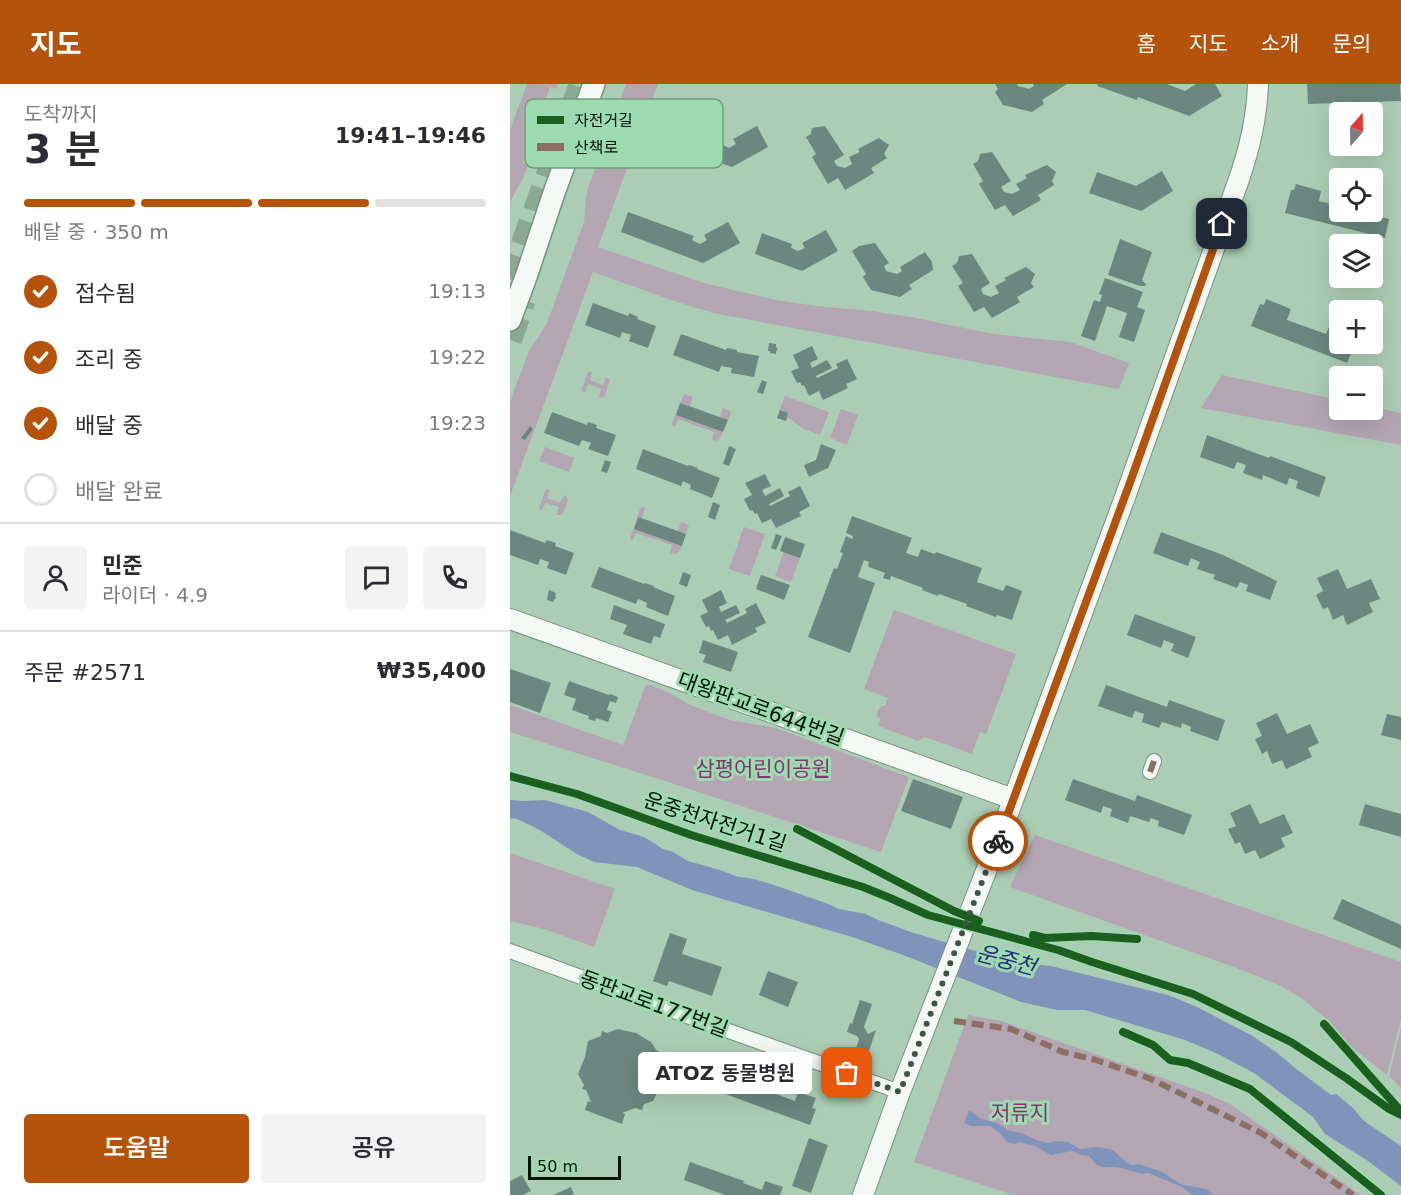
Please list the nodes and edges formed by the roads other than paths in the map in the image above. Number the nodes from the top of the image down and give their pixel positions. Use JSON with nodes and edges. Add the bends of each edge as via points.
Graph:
{"nodes":[{"id":1,"x":594,"y":84,"type":"edge"},
{"id":2,"x":1258,"y":84,"type":"edge"},
{"id":3,"x":588,"y":99,"type":"edge"},
{"id":4,"x":563,"y":168,"type":"edge"},
{"id":5,"x":510,"y":320,"type":"tunnel mouth"},
{"id":6,"x":510,"y":619,"type":"edge"},
{"id":7,"x":1013,"y":799,"type":"junction"},
{"id":8,"x":510,"y":951,"type":"edge"},
{"id":9,"x":900,"y":1092,"type":"junction"},
{"id":10,"x":863,"y":1195,"type":"edge"}],
"edges":[{"from":1,"to":3,"type":"main road"},
{"from":2,"to":7,"type":"main road","via":[[1253,128],[1242,170]]},
{"from":4,"to":5,"type":"main road"},
{"from":6,"to":7,"type":"main road","name":"대왕판교로644번길"},
{"from":7,"to":9,"type":"main road"},
{"from":8,"to":9,"type":"street","name":"동판교로177번길"},
{"from":9,"to":10,"type":"main road"}]}
